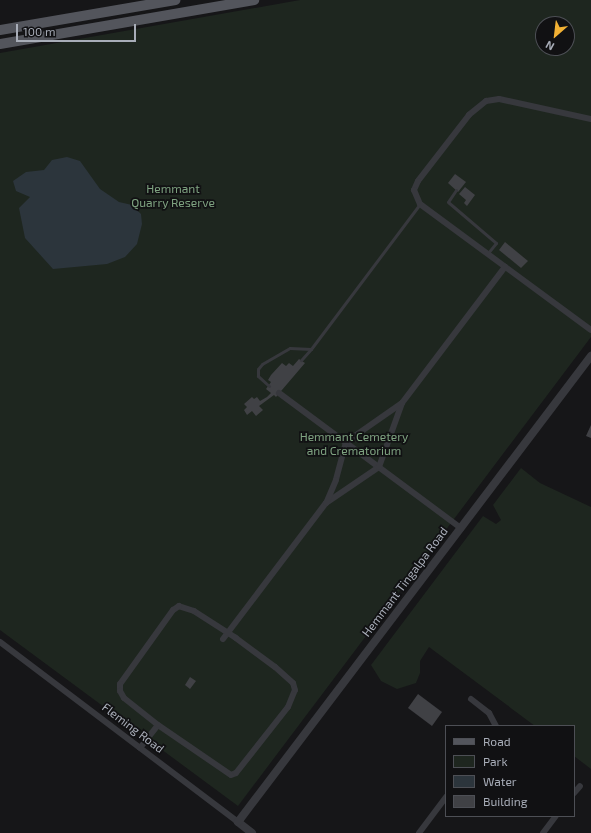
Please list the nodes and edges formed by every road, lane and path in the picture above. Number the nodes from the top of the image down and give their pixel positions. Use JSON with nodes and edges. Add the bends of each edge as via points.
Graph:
{"nodes":[{"id":1,"x":175,"y":0,"type":"edge"},
{"id":2,"x":254,"y":0,"type":"edge"},
{"id":3,"x":0,"y":30,"type":"edge"},
{"id":4,"x":0,"y":44,"type":"edge"},
{"id":5,"x":591,"y":118,"type":"edge"},
{"id":6,"x":456,"y":190,"type":"dead end"},
{"id":7,"x":420,"y":204,"type":"junction"},
{"id":8,"x":487,"y":254,"type":"junction"},
{"id":9,"x":505,"y":267,"type":"junction"},
{"id":10,"x":591,"y":330,"type":"edge"},
{"id":11,"x":310,"y":349,"type":"junction"},
{"id":12,"x":591,"y":356,"type":"edge"},
{"id":13,"x":301,"y":360,"type":"dead end"},
{"id":14,"x":268,"y":386,"type":"dead end"},
{"id":15,"x":279,"y":393,"type":"dead end"},
{"id":16,"x":402,"y":403,"type":"junction"},
{"id":17,"x":382,"y":419,"type":"junction"},
{"id":18,"x":392,"y":426,"type":"junction"},
{"id":19,"x":346,"y":442,"type":"junction"},
{"id":20,"x":379,"y":467,"type":"junction"},
{"id":21,"x":336,"y":480,"type":"junction"},
{"id":22,"x":346,"y":487,"type":"junction"},
{"id":23,"x":326,"y":503,"type":"junction"},
{"id":24,"x":461,"y":528,"type":"junction"},
{"id":25,"x":225,"y":636,"type":"junction"},
{"id":26,"x":0,"y":642,"type":"edge"},
{"id":27,"x":471,"y":699,"type":"dead end"},
{"id":28,"x":158,"y":725,"type":"junction"},
{"id":29,"x":496,"y":725,"type":"edge"},
{"id":30,"x":140,"y":748,"type":"junction"},
{"id":31,"x":580,"y":786,"type":"dead end"},
{"id":32,"x":575,"y":793,"type":"edge"},
{"id":33,"x":445,"y":798,"type":"edge"},
{"id":34,"x":555,"y":817,"type":"edge"},
{"id":35,"x":238,"y":822,"type":"junction"},
{"id":36,"x":252,"y":833,"type":"edge"},
{"id":37,"x":419,"y":833,"type":"edge"},
{"id":38,"x":543,"y":833,"type":"edge"}],
"edges":[{"from":1,"to":3,"type":"main road"},
{"from":2,"to":4,"type":"main road"},
{"from":5,"to":7,"type":"street","via":[[498,99],[486,101],[469,115],[418,180],[414,190]]},
{"from":6,"to":8,"type":"lane","via":[[448,202],[496,243]]},
{"from":7,"to":8,"type":"street"},
{"from":7,"to":11,"type":"lane"},
{"from":8,"to":9,"type":"street"},
{"from":9,"to":10,"type":"street"},
{"from":9,"to":16,"type":"street"},
{"from":11,"to":13,"type":"lane"},
{"from":11,"to":14,"type":"lane","via":[[290,348],[262,364],[258,369],[258,376]]},
{"from":12,"to":24,"type":"street","name":"Hemmant Tingalpa Road"},
{"from":15,"to":19,"type":"street"},
{"from":16,"to":17,"type":"street"},
{"from":16,"to":18,"type":"street"},
{"from":17,"to":18,"type":"street"},
{"from":17,"to":19,"type":"street"},
{"from":18,"to":20,"type":"street"},
{"from":19,"to":20,"type":"street"},
{"from":19,"to":21,"type":"street"},
{"from":20,"to":22,"type":"street"},
{"from":20,"to":24,"type":"street"},
{"from":21,"to":22,"type":"street"},
{"from":21,"to":23,"type":"street"},
{"from":22,"to":23,"type":"street"},
{"from":23,"to":25,"type":"street"},
{"from":24,"to":35,"type":"street","name":"Hemmant Tingalpa Road"},
{"from":25,"to":28,"type":"street","via":[[187,607],[179,606],[173,610],[120,684],[124,698]]},
{"from":25,"to":28,"type":"street","via":[[275,667],[293,683],[295,690],[288,707],[232,775]]},
{"from":26,"to":30,"type":"street","name":"Fleming Road"},
{"from":27,"to":29,"type":"street","via":[[494,718]]},
{"from":28,"to":30,"type":"street"},
{"from":30,"to":35,"type":"street","name":"Fleming Road"},
{"from":31,"to":32,"type":"street"},
{"from":33,"to":37,"type":"street"},
{"from":34,"to":38,"type":"street"},
{"from":35,"to":36,"type":"street","name":"Fleming Road"}]}
